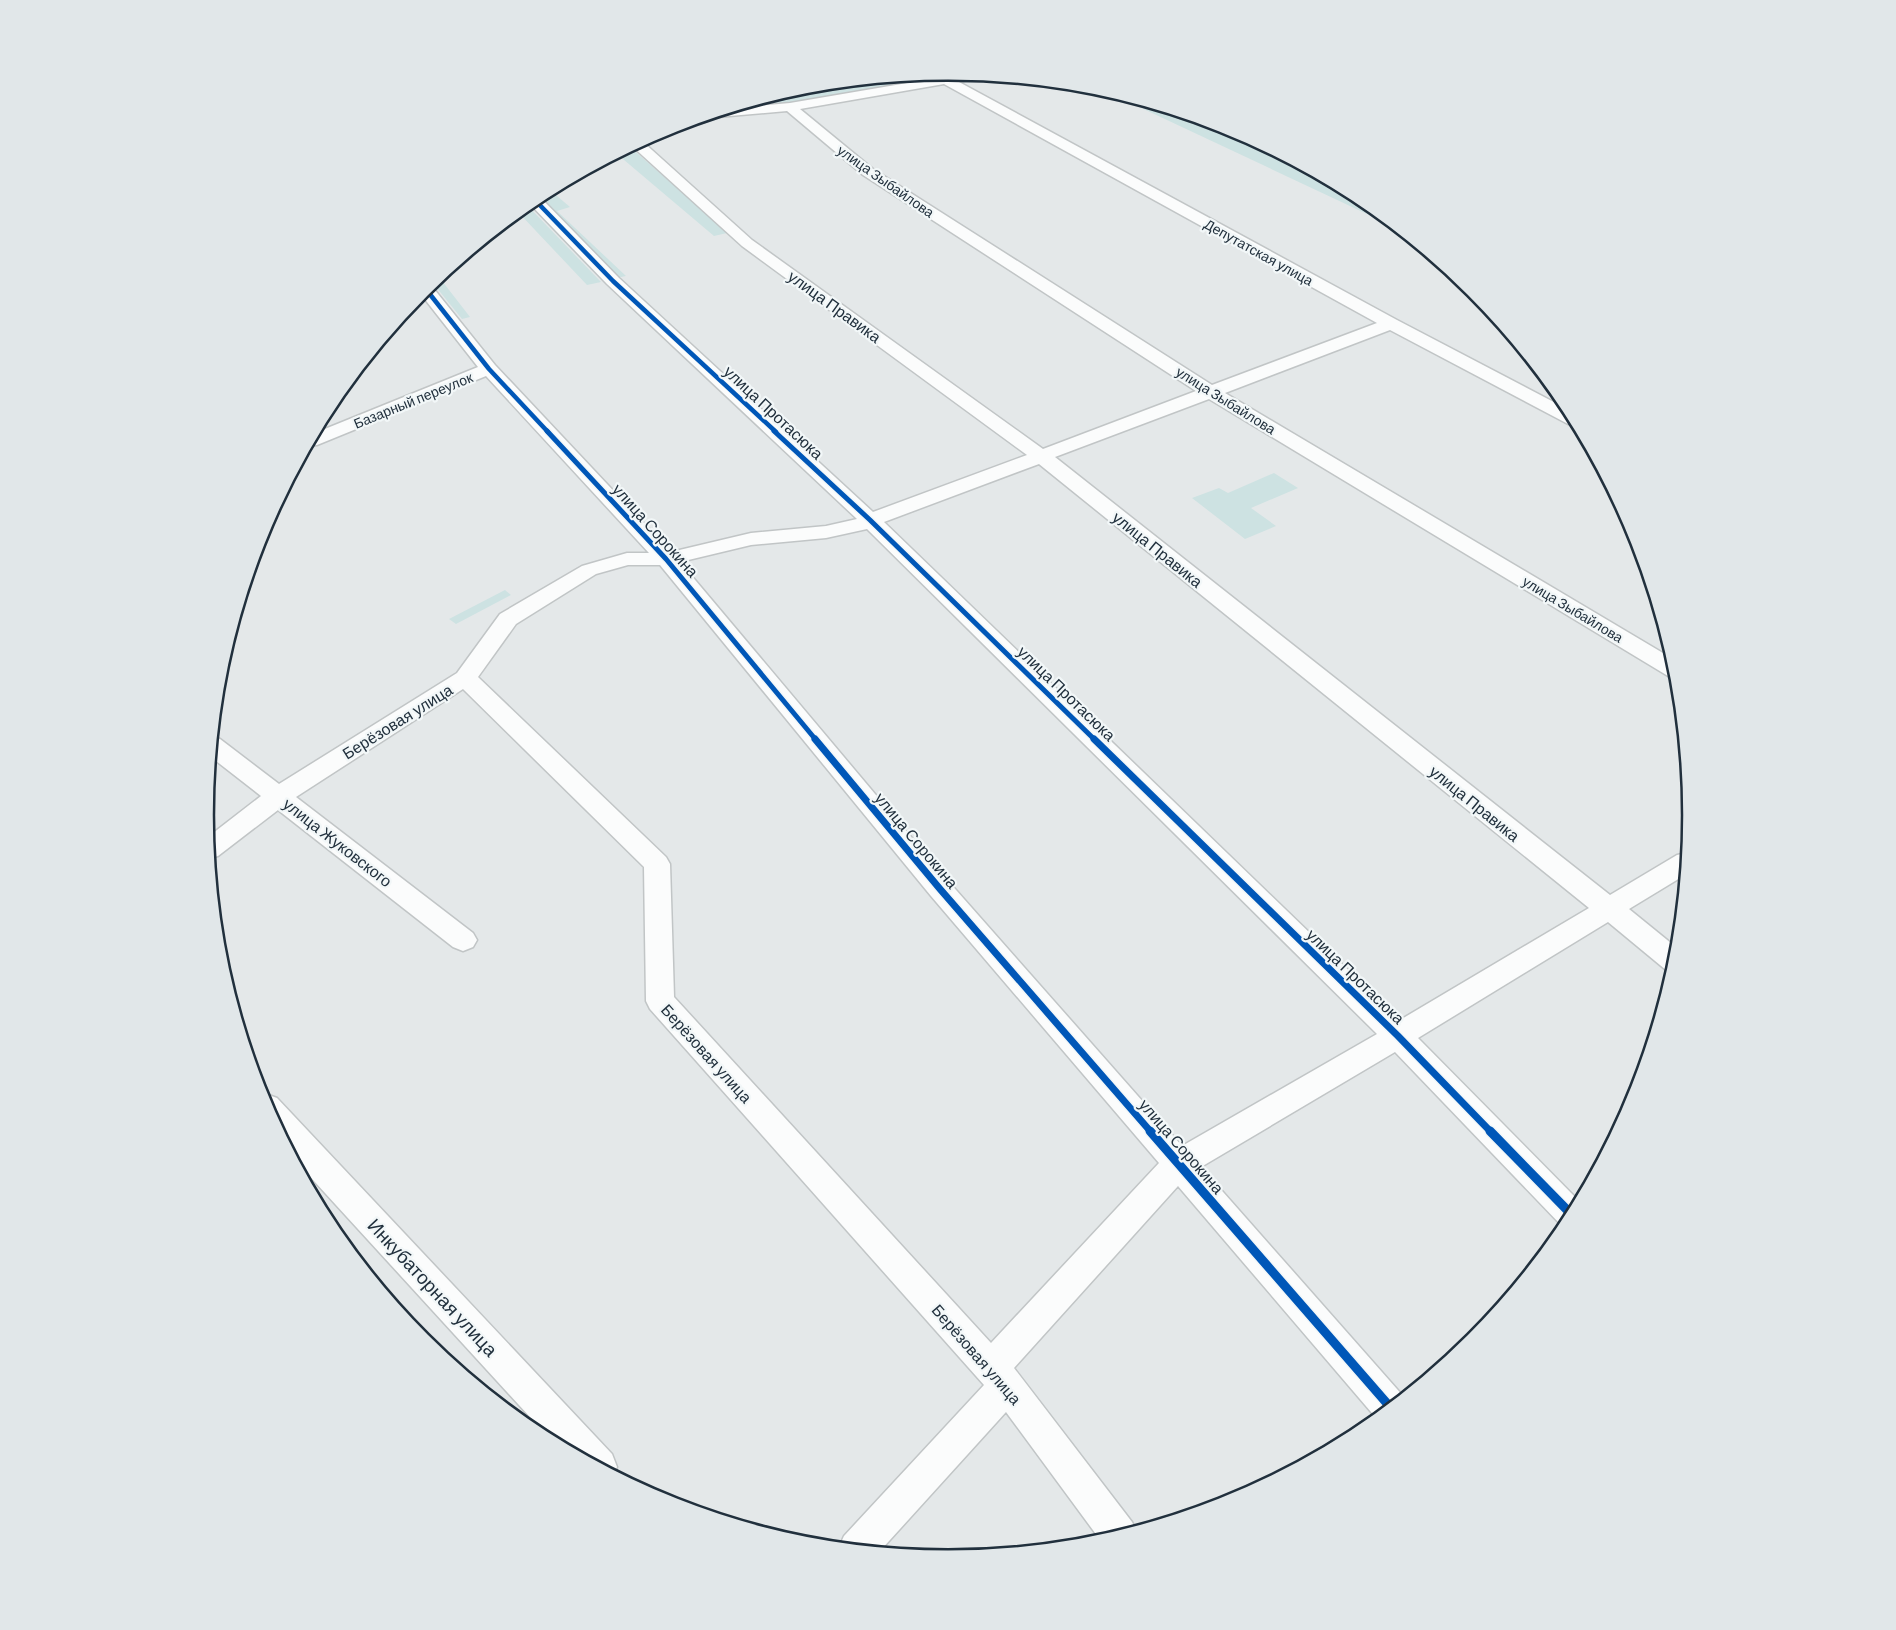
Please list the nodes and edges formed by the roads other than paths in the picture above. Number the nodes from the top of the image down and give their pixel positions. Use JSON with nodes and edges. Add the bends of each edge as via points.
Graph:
{"nodes":[{"id":1,"x":938,"y":81,"type":"edge"},
{"id":2,"x":948,"y":81,"type":"edge"},
{"id":3,"x":790,"y":107,"type":"junction"},
{"id":4,"x":741,"y":111,"type":"edge"},
{"id":5,"x":641,"y":149,"type":"edge"},
{"id":6,"x":540,"y":205,"type":"edge"},
{"id":7,"x":430,"y":295,"type":"edge"},
{"id":8,"x":1391,"y":324,"type":"junction"},
{"id":9,"x":489,"y":369,"type":"junction"},
{"id":10,"x":1210,"y":392,"type":"junction"},
{"id":11,"x":1562,"y":413,"type":"edge"},
{"id":12,"x":320,"y":437,"type":"edge"},
{"id":13,"x":1040,"y":455,"type":"junction"},
{"id":14,"x":870,"y":520,"type":"junction"},
{"id":15,"x":640,"y":530,"type":"junction"},
{"id":16,"x":666,"y":559,"type":"junction"},
{"id":17,"x":589,"y":570,"type":"junction"},
{"id":18,"x":1666,"y":665,"type":"edge"},
{"id":19,"x":465,"y":678,"type":"junction"},
{"id":20,"x":218,"y":749,"type":"edge"},
{"id":21,"x":279,"y":796,"type":"junction"},
{"id":22,"x":215,"y":844,"type":"edge"},
{"id":23,"x":1680,"y":866,"type":"edge"},
{"id":24,"x":1607,"y":909,"type":"junction"},
{"id":25,"x":462,"y":940,"type":"dead end"},
{"id":26,"x":1668,"y":956,"type":"edge"},
{"id":27,"x":1398,"y":1036,"type":"junction"},
{"id":28,"x":284,"y":1126,"type":"edge"},
{"id":29,"x":1178,"y":1164,"type":"junction"},
{"id":30,"x":1566,"y":1209,"type":"edge"},
{"id":31,"x":1000,"y":1376,"type":"junction"},
{"id":32,"x":1387,"y":1403,"type":"edge"},
{"id":33,"x":588,"y":1454,"type":"edge"},
{"id":34,"x":1115,"y":1529,"type":"edge"},
{"id":35,"x":861,"y":1543,"type":"edge"}],
"edges":[{"from":1,"to":3,"type":"street"},
{"from":2,"to":8,"type":"street","name":"Депутатская улица"},
{"from":3,"to":4,"type":"street"},
{"from":3,"to":10,"type":"street","name":"улица Зыбайлова","via":[[868,172]]},
{"from":5,"to":13,"type":"street","name":"улица Правика","via":[[747,243]]},
{"from":6,"to":14,"type":"street","name":"улица Протасюка","via":[[613,281]]},
{"from":7,"to":9,"type":"street","name":"улица Сорокина"},
{"from":8,"to":10,"type":"street"},
{"from":8,"to":11,"type":"street","name":"Депутатская улица"},
{"from":9,"to":12,"type":"street","name":"Базарный переулок"},
{"from":9,"to":15,"type":"street","name":"улица Сорокина"},
{"from":10,"to":13,"type":"street"},
{"from":10,"to":18,"type":"street","name":"улица Зыбайлова"},
{"from":13,"to":14,"type":"street"},
{"from":13,"to":24,"type":"street","name":"улица Правика"},
{"from":14,"to":16,"type":"street","via":[[842,530],[751,539]]},
{"from":14,"to":27,"type":"street","name":"улица Протасюка"},
{"from":15,"to":16,"type":"street","name":"улица Сорокина"},
{"from":15,"to":17,"type":"street","via":[[619,551]]},
{"from":16,"to":17,"type":"street","via":[[627,560]]},
{"from":16,"to":29,"type":"street","name":"улица Сорокина","via":[[940,889]]},
{"from":17,"to":19,"type":"street","via":[[508,619]]},
{"from":19,"to":21,"type":"street","name":"Берёзовая улица"},
{"from":19,"to":31,"type":"street","name":"Берёзовая улица","via":[[657,864],[660,1001]]},
{"from":20,"to":21,"type":"street","name":"улица Жуковского"},
{"from":21,"to":22,"type":"street","name":"Берёзовая улица"},
{"from":21,"to":25,"type":"street","name":"улица Жуковского"},
{"from":23,"to":24,"type":"street"},
{"from":24,"to":26,"type":"street","name":"улица Правика"},
{"from":24,"to":27,"type":"street"},
{"from":27,"to":29,"type":"street"},
{"from":27,"to":30,"type":"street","name":"улица Протасюка"},
{"from":28,"to":33,"type":"street","name":"Инкубаторная улица"},
{"from":29,"to":31,"type":"street"},
{"from":29,"to":32,"type":"street","name":"улица Сорокина"},
{"from":31,"to":34,"type":"street","name":"Берёзовая улица"},
{"from":31,"to":35,"type":"street"}]}
